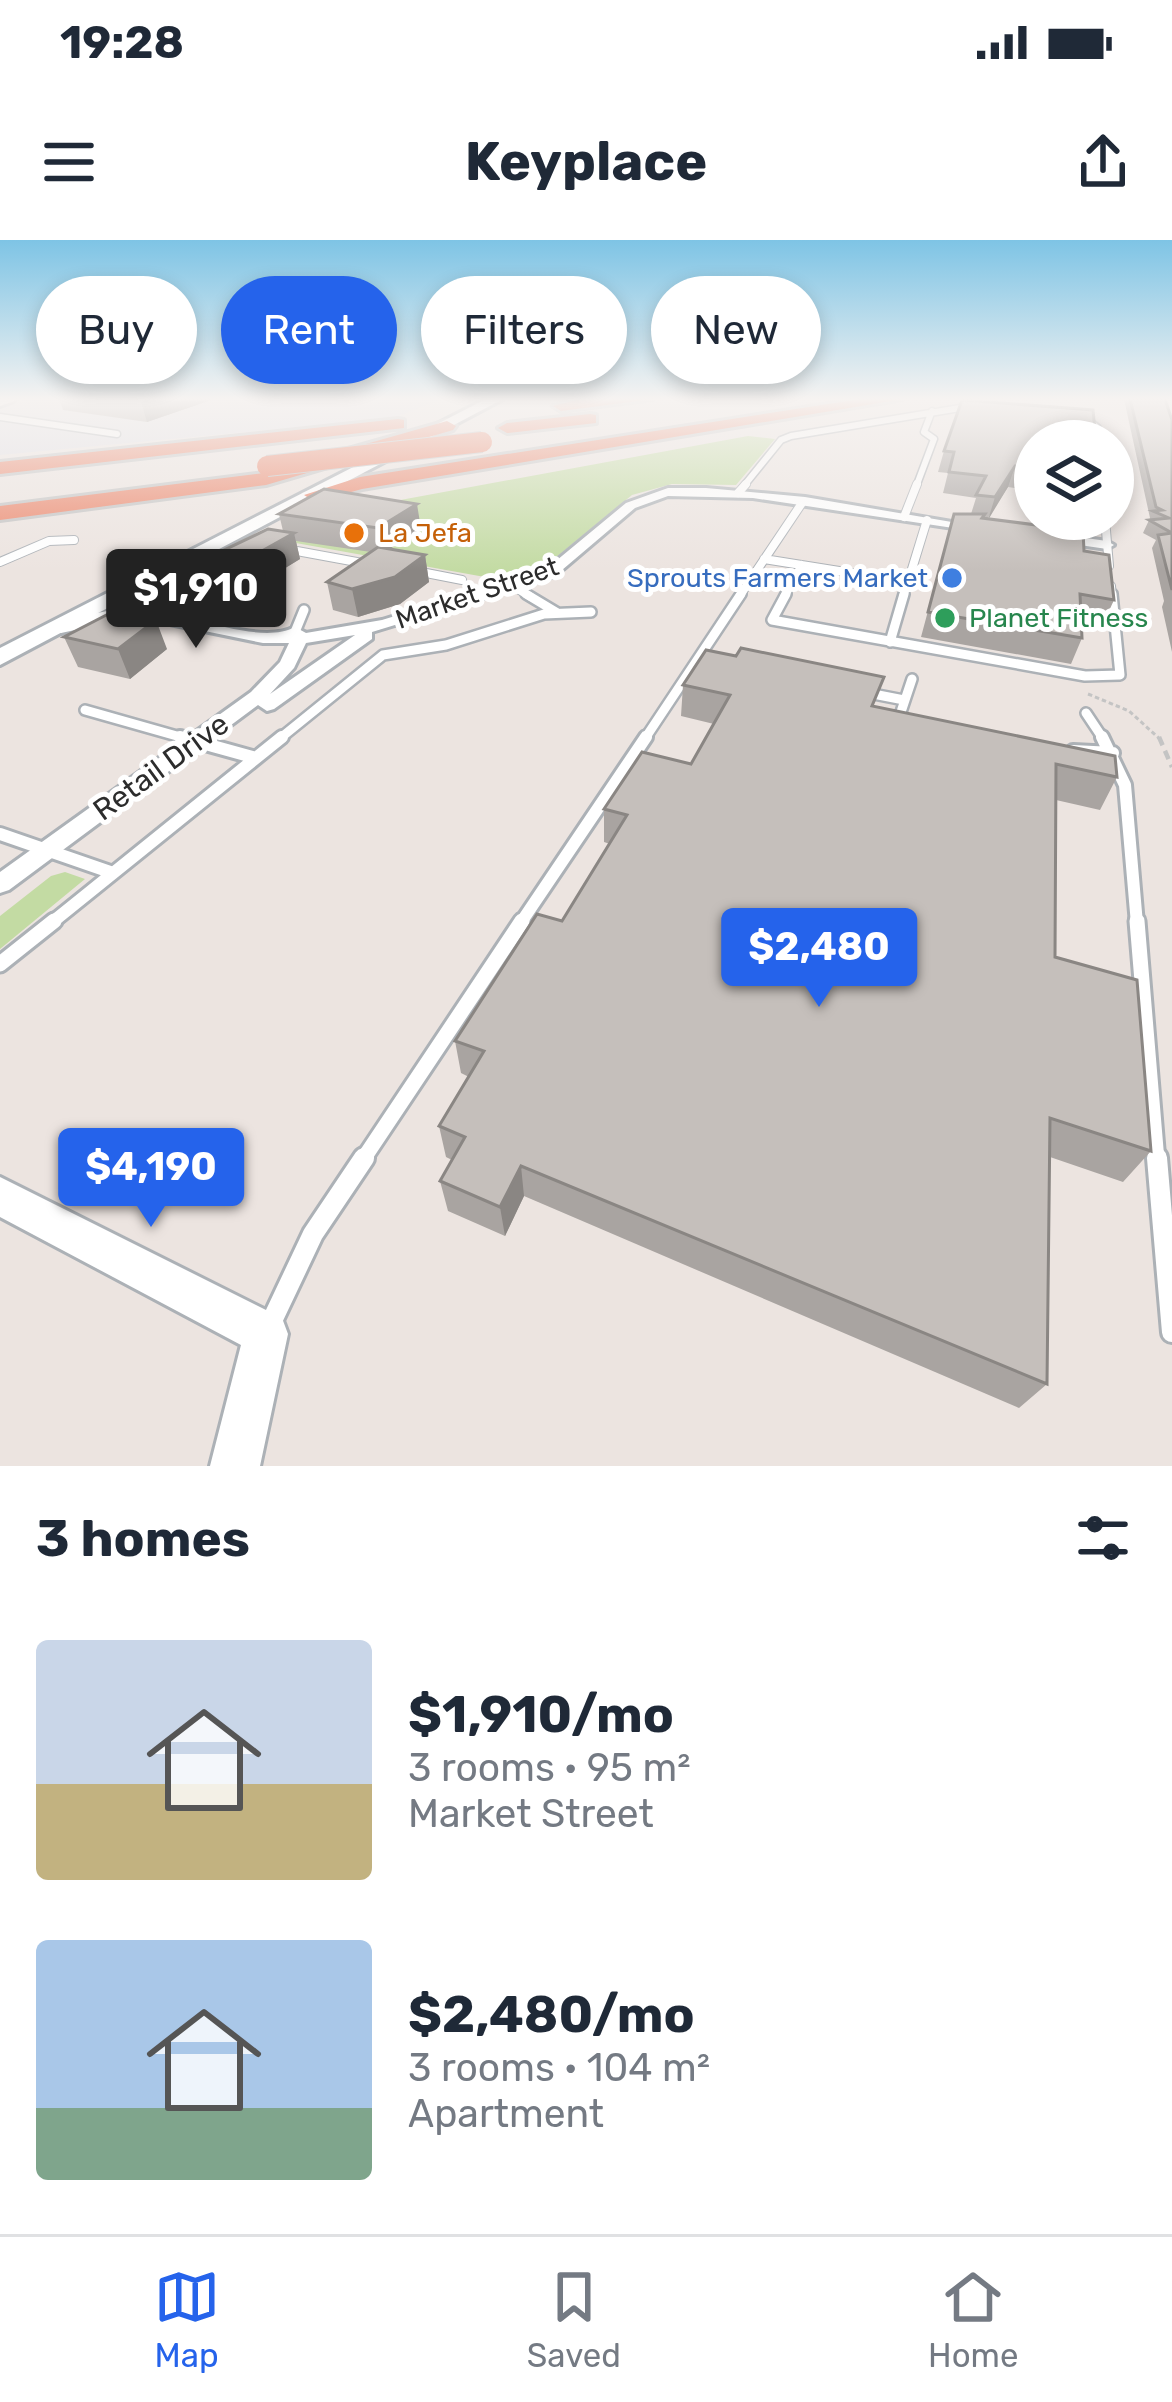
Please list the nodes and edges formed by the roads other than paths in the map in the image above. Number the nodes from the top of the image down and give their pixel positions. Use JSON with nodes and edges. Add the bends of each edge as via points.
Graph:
{"nodes":[{"id":1,"x":126,"y":456,"type":"edge"},
{"id":2,"x":194,"y":456,"type":"edge"},
{"id":3,"x":355,"y":456,"type":"edge"},
{"id":4,"x":359,"y":456,"type":"edge"},
{"id":5,"x":365,"y":456,"type":"edge"},
{"id":6,"x":374,"y":456,"type":"edge"},
{"id":7,"x":385,"y":456,"type":"edge"},
{"id":8,"x":425,"y":456,"type":"edge"},
{"id":9,"x":523,"y":456,"type":"edge"},
{"id":10,"x":768,"y":456,"type":"edge"},
{"id":11,"x":927,"y":456,"type":"edge"},
{"id":12,"x":498,"y":460,"type":"junction"},
{"id":13,"x":0,"y":467,"type":"edge"},
{"id":14,"x":337,"y":468,"type":"joint"},
{"id":15,"x":361,"y":471,"type":"junction"},
{"id":16,"x":0,"y":483,"type":"edge"},
{"id":17,"x":188,"y":491,"type":"junction"},
{"id":18,"x":738,"y":493,"type":"junction"},
{"id":19,"x":315,"y":495,"type":"junction"},
{"id":20,"x":0,"y":497,"type":"edge"},
{"id":21,"x":802,"y":503,"type":"junction"},
{"id":22,"x":262,"y":506,"type":"junction"},
{"id":23,"x":0,"y":513,"type":"edge"},
{"id":24,"x":904,"y":517,"type":"junction"},
{"id":25,"x":927,"y":520,"type":"junction"},
{"id":26,"x":994,"y":530,"type":"edge"},
{"id":27,"x":74,"y":540,"type":"dead end"},
{"id":28,"x":1070,"y":540,"type":"edge"},
{"id":29,"x":1107,"y":540,"type":"edge"},
{"id":30,"x":1107,"y":545,"type":"junction"},
{"id":31,"x":273,"y":546,"type":"edge"},
{"id":32,"x":245,"y":557,"type":"edge"},
{"id":33,"x":764,"y":559,"type":"junction"},
{"id":34,"x":0,"y":562,"type":"edge"},
{"id":35,"x":389,"y":566,"type":"edge"},
{"id":36,"x":802,"y":566,"type":"junction"},
{"id":37,"x":407,"y":570,"type":"edge"},
{"id":38,"x":463,"y":580,"type":"dead end"},
{"id":39,"x":908,"y":582,"type":"junction"},
{"id":40,"x":146,"y":583,"type":"junction"},
{"id":41,"x":513,"y":586,"type":"junction"},
{"id":42,"x":200,"y":591,"type":"dead end"},
{"id":43,"x":304,"y":610,"type":"dead end"},
{"id":44,"x":556,"y":612,"type":"junction"},
{"id":45,"x":591,"y":612,"type":"dead end"},
{"id":46,"x":385,"y":626,"type":"junction"},
{"id":47,"x":61,"y":628,"type":"junction"},
{"id":48,"x":305,"y":635,"type":"junction"},
{"id":49,"x":0,"y":636,"type":"edge"},
{"id":50,"x":890,"y":641,"type":"junction"},
{"id":51,"x":0,"y":658,"type":"edge"},
{"id":52,"x":697,"y":658,"type":"junction"},
{"id":53,"x":720,"y":663,"type":"edge"},
{"id":54,"x":912,"y":679,"type":"dead end"},
{"id":55,"x":858,"y":691,"type":"edge"},
{"id":56,"x":904,"y":700,"type":"junction"},
{"id":57,"x":85,"y":710,"type":"dead end"},
{"id":58,"x":1086,"y":713,"type":"dead end"},
{"id":59,"x":916,"y":734,"type":"edge"},
{"id":60,"x":196,"y":742,"type":"junction"},
{"id":61,"x":1113,"y":753,"type":"junction"},
{"id":62,"x":1059,"y":754,"type":"edge"},
{"id":63,"x":256,"y":758,"type":"junction"},
{"id":64,"x":0,"y":834,"type":"edge"},
{"id":65,"x":45,"y":851,"type":"junction"},
{"id":66,"x":113,"y":873,"type":"junction"},
{"id":67,"x":0,"y":884,"type":"edge"},
{"id":68,"x":0,"y":964,"type":"edge"},
{"id":69,"x":0,"y":1196,"type":"edge"},
{"id":70,"x":1172,"y":1332,"type":"edge"},
{"id":71,"x":266,"y":1334,"type":"junction"},
{"id":72,"x":235,"y":1466,"type":"edge"}],
"edges":[{"from":1,"to":13,"type":"highway"},
{"from":2,"to":16,"type":"highway"},
{"from":3,"to":20,"type":"highway","bridge":true},
{"from":4,"to":17,"type":"highway"},
{"from":5,"to":14,"type":"highway"},
{"from":6,"to":15,"type":"highway"},
{"from":7,"to":15,"type":"main road"},
{"from":8,"to":12,"type":"highway"},
{"from":9,"to":12,"type":"highway"},
{"from":10,"to":18,"type":"lane"},
{"from":11,"to":24,"type":"lane"},
{"from":12,"to":19,"type":"highway"},
{"from":14,"to":22,"type":"main road"},
{"from":15,"to":19,"type":"main road"},
{"from":17,"to":22,"type":"highway","via":[[251,488],[265,495]]},
{"from":17,"to":23,"type":"highway"},
{"from":18,"to":21,"type":"street","name":"Market Street"},
{"from":18,"to":41,"type":"street","name":"Market Street","via":[[650,494],[572,560]]},
{"from":19,"to":40,"type":"main road"},
{"from":21,"to":24,"type":"street","name":"Market Street"},
{"from":21,"to":33,"type":"lane"},
{"from":22,"to":49,"type":"main road"},
{"from":24,"to":25,"type":"street","name":"Market Street"},
{"from":25,"to":26,"type":"street","name":"Market Street"},
{"from":25,"to":39,"type":"lane"},
{"from":27,"to":34,"type":"lane","via":[[49,541]]},
{"from":28,"to":30,"type":"street"},
{"from":29,"to":30,"type":"lane"},
{"from":30,"to":50,"type":"lane","via":[[1120,675],[1085,676]]},
{"from":31,"to":35,"type":"lane"},
{"from":32,"to":42,"type":"lane","via":[[190,589]]},
{"from":33,"to":36,"type":"lane"},
{"from":33,"to":52,"type":"lane"},
{"from":36,"to":39,"type":"lane"},
{"from":36,"to":50,"type":"lane","via":[[772,620]]},
{"from":37,"to":38,"type":"lane"},
{"from":39,"to":50,"type":"lane"},
{"from":40,"to":47,"type":"main road"},
{"from":40,"to":48,"type":"street","name":"Market Street","via":[[144,600]]},
{"from":41,"to":44,"type":"lane"},
{"from":41,"to":46,"type":"street","name":"Market Street"},
{"from":43,"to":48,"type":"lane"},
{"from":44,"to":45,"type":"lane"},
{"from":44,"to":63,"type":"lane","via":[[383,655]]},
{"from":46,"to":48,"type":"street","name":"Market Street"},
{"from":46,"to":60,"type":"street"},
{"from":47,"to":48,"type":"street","name":"Market Street","via":[[136,612],[263,638]]},
{"from":47,"to":51,"type":"main road"},
{"from":48,"to":60,"type":"street","name":"Retail Drive","via":[[275,680]]},
{"from":52,"to":53,"type":"lane"},
{"from":52,"to":71,"type":"lane","via":[[313,1234]]},
{"from":54,"to":56,"type":"lane"},
{"from":55,"to":56,"type":"lane"},
{"from":56,"to":59,"type":"lane","via":[[895,729]]},
{"from":57,"to":60,"type":"lane"},
{"from":58,"to":61,"type":"lane"},
{"from":60,"to":63,"type":"lane"},
{"from":60,"to":65,"type":"street","name":"Retail Drive"},
{"from":61,"to":62,"type":"lane"},
{"from":61,"to":70,"type":"lane","via":[[1125,784]]},
{"from":63,"to":66,"type":"lane"},
{"from":64,"to":65,"type":"lane"},
{"from":65,"to":66,"type":"lane"},
{"from":65,"to":67,"type":"street","name":"Retail Drive"},
{"from":66,"to":68,"type":"lane"},
{"from":69,"to":71,"type":"street"},
{"from":71,"to":72,"type":"street"}]}
